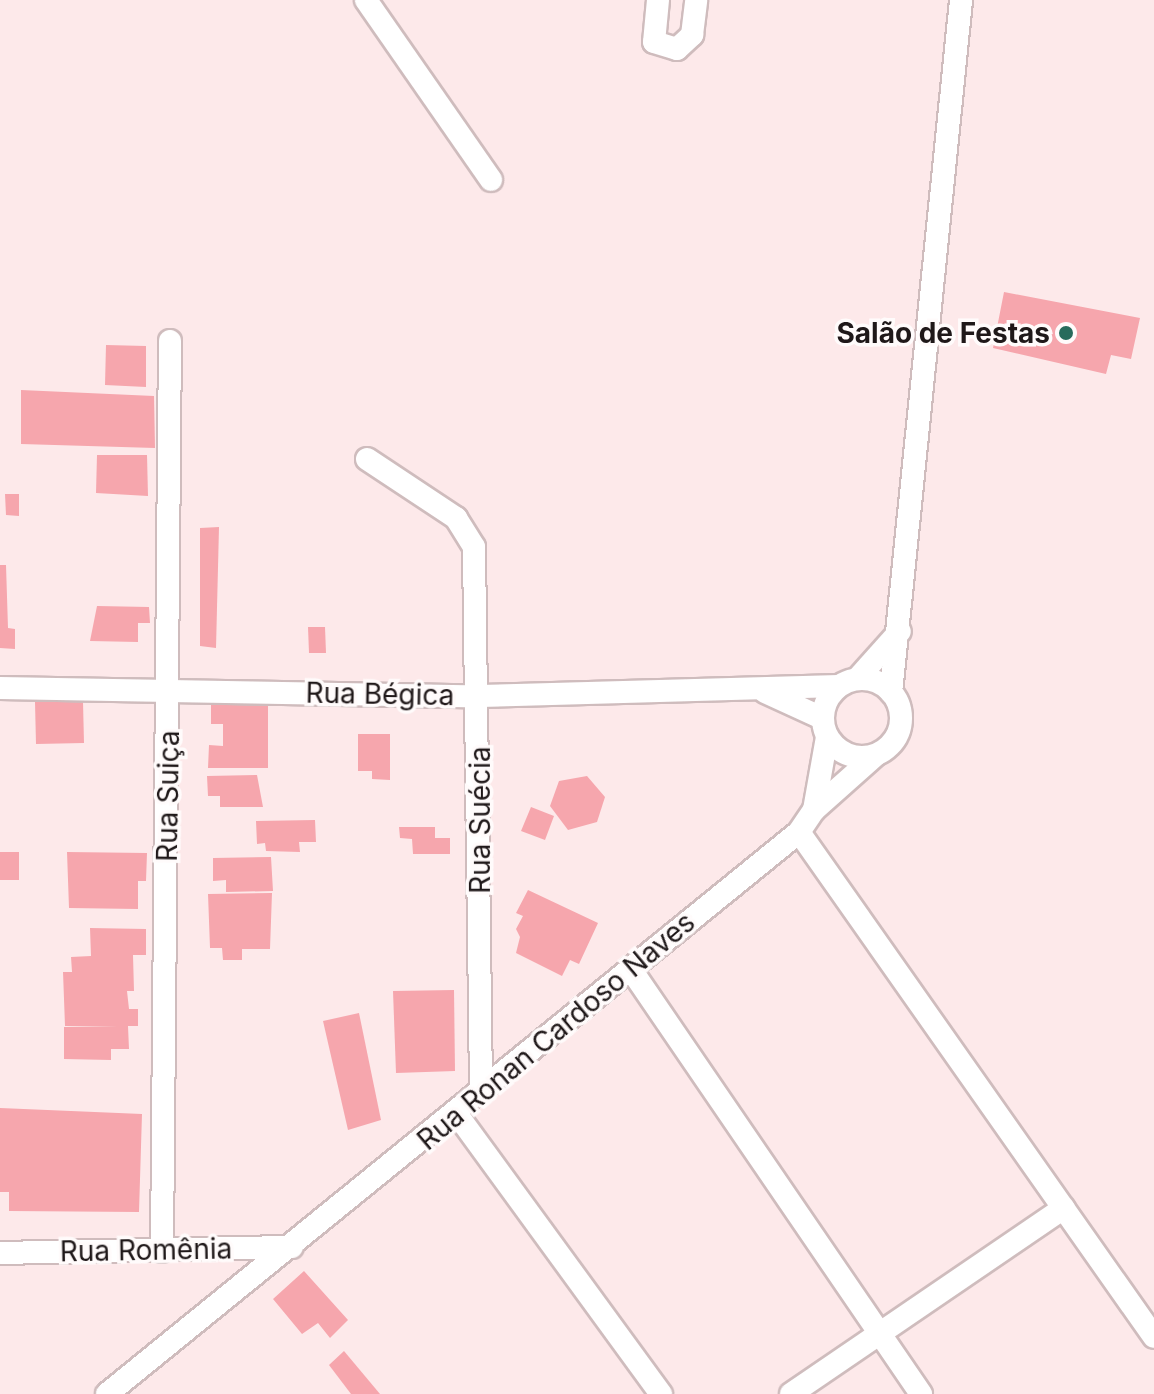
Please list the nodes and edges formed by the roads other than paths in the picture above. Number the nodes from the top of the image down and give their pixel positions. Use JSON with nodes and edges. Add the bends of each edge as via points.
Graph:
{"nodes":[{"id":1,"x":366,"y":0,"type":"edge"},
{"id":2,"x":658,"y":0,"type":"edge"},
{"id":3,"x":696,"y":0,"type":"edge"},
{"id":4,"x":961,"y":0,"type":"edge"},
{"id":5,"x":491,"y":180,"type":"dead end"},
{"id":6,"x":170,"y":341,"type":"dead end"},
{"id":7,"x":367,"y":459,"type":"dead end"},
{"id":8,"x":901,"y":630,"type":"junction"},
{"id":9,"x":848,"y":682,"type":"junction"},
{"id":10,"x":0,"y":688,"type":"edge"},
{"id":11,"x":170,"y":690,"type":"junction"},
{"id":12,"x":760,"y":690,"type":"junction"},
{"id":13,"x":891,"y":692,"type":"junction"},
{"id":14,"x":480,"y":696,"type":"junction"},
{"id":15,"x":824,"y":728,"type":"junction"},
{"id":16,"x":876,"y":755,"type":"junction"},
{"id":17,"x":814,"y":810,"type":"junction"},
{"id":18,"x":799,"y":832,"type":"junction"},
{"id":19,"x":630,"y":968,"type":"junction"},
{"id":20,"x":481,"y":1090,"type":"junction"},
{"id":21,"x":456,"y":1113,"type":"junction"},
{"id":22,"x":1064,"y":1208,"type":"junction"},
{"id":23,"x":292,"y":1247,"type":"junction"},
{"id":24,"x":162,"y":1251,"type":"junction"},
{"id":25,"x":0,"y":1253,"type":"edge"},
{"id":26,"x":878,"y":1333,"type":"junction"},
{"id":27,"x":1154,"y":1337,"type":"edge"},
{"id":28,"x":107,"y":1394,"type":"edge"},
{"id":29,"x":661,"y":1394,"type":"edge"},
{"id":30,"x":791,"y":1394,"type":"edge"},
{"id":31,"x":921,"y":1394,"type":"edge"}],
"edges":[{"from":1,"to":5,"type":"street"},
{"from":2,"to":3,"type":"street","via":[[654,42],[677,49],[692,35]]},
{"from":4,"to":8,"type":"street"},
{"from":6,"to":11,"type":"street","name":"Rua Suiça"},
{"from":7,"to":14,"type":"street","name":"Rua Suécia","via":[[467,530],[474,547]]},
{"from":8,"to":9,"type":"street"},
{"from":8,"to":13,"type":"street"},
{"from":9,"to":12,"type":"street","name":"Rua Bégica"},
{"from":9,"to":13,"type":"street","via":[[876,681]]},
{"from":9,"to":15,"type":"street","via":[[826,700]]},
{"from":10,"to":11,"type":"street","name":"Rua Bégica"},
{"from":11,"to":14,"type":"street","name":"Rua Bégica"},
{"from":11,"to":24,"type":"street","name":"Rua Suiça"},
{"from":12,"to":14,"type":"street","name":"Rua Bégica"},
{"from":12,"to":15,"type":"street","name":"Rua Bégica"},
{"from":13,"to":16,"type":"street","via":[[900,709],[901,728],[892,744]]},
{"from":14,"to":20,"type":"street","name":"Rua Suécia"},
{"from":15,"to":16,"type":"street","via":[[839,751],[857,758]]},
{"from":15,"to":17,"type":"street","name":"Rua Ronan Cardoso Naves"},
{"from":16,"to":17,"type":"street","name":"Rua Ronan Cardoso Naves"},
{"from":17,"to":18,"type":"street","name":"Rua Ronan Cardoso Naves"},
{"from":18,"to":19,"type":"street","name":"Rua Ronan Cardoso Naves"},
{"from":18,"to":22,"type":"street"},
{"from":19,"to":20,"type":"street","name":"Rua Ronan Cardoso Naves"},
{"from":19,"to":26,"type":"street"},
{"from":20,"to":21,"type":"street","name":"Rua Ronan Cardoso Naves"},
{"from":21,"to":23,"type":"street","name":"Rua Ronan Cardoso Naves"},
{"from":21,"to":29,"type":"street"},
{"from":22,"to":26,"type":"street"},
{"from":22,"to":27,"type":"street"},
{"from":23,"to":24,"type":"street","name":"Rua Romênia"},
{"from":23,"to":28,"type":"street","name":"Rua Ronan Cardoso Naves"},
{"from":24,"to":25,"type":"street","name":"Rua Romênia"},
{"from":26,"to":30,"type":"street"},
{"from":26,"to":31,"type":"street"}]}
